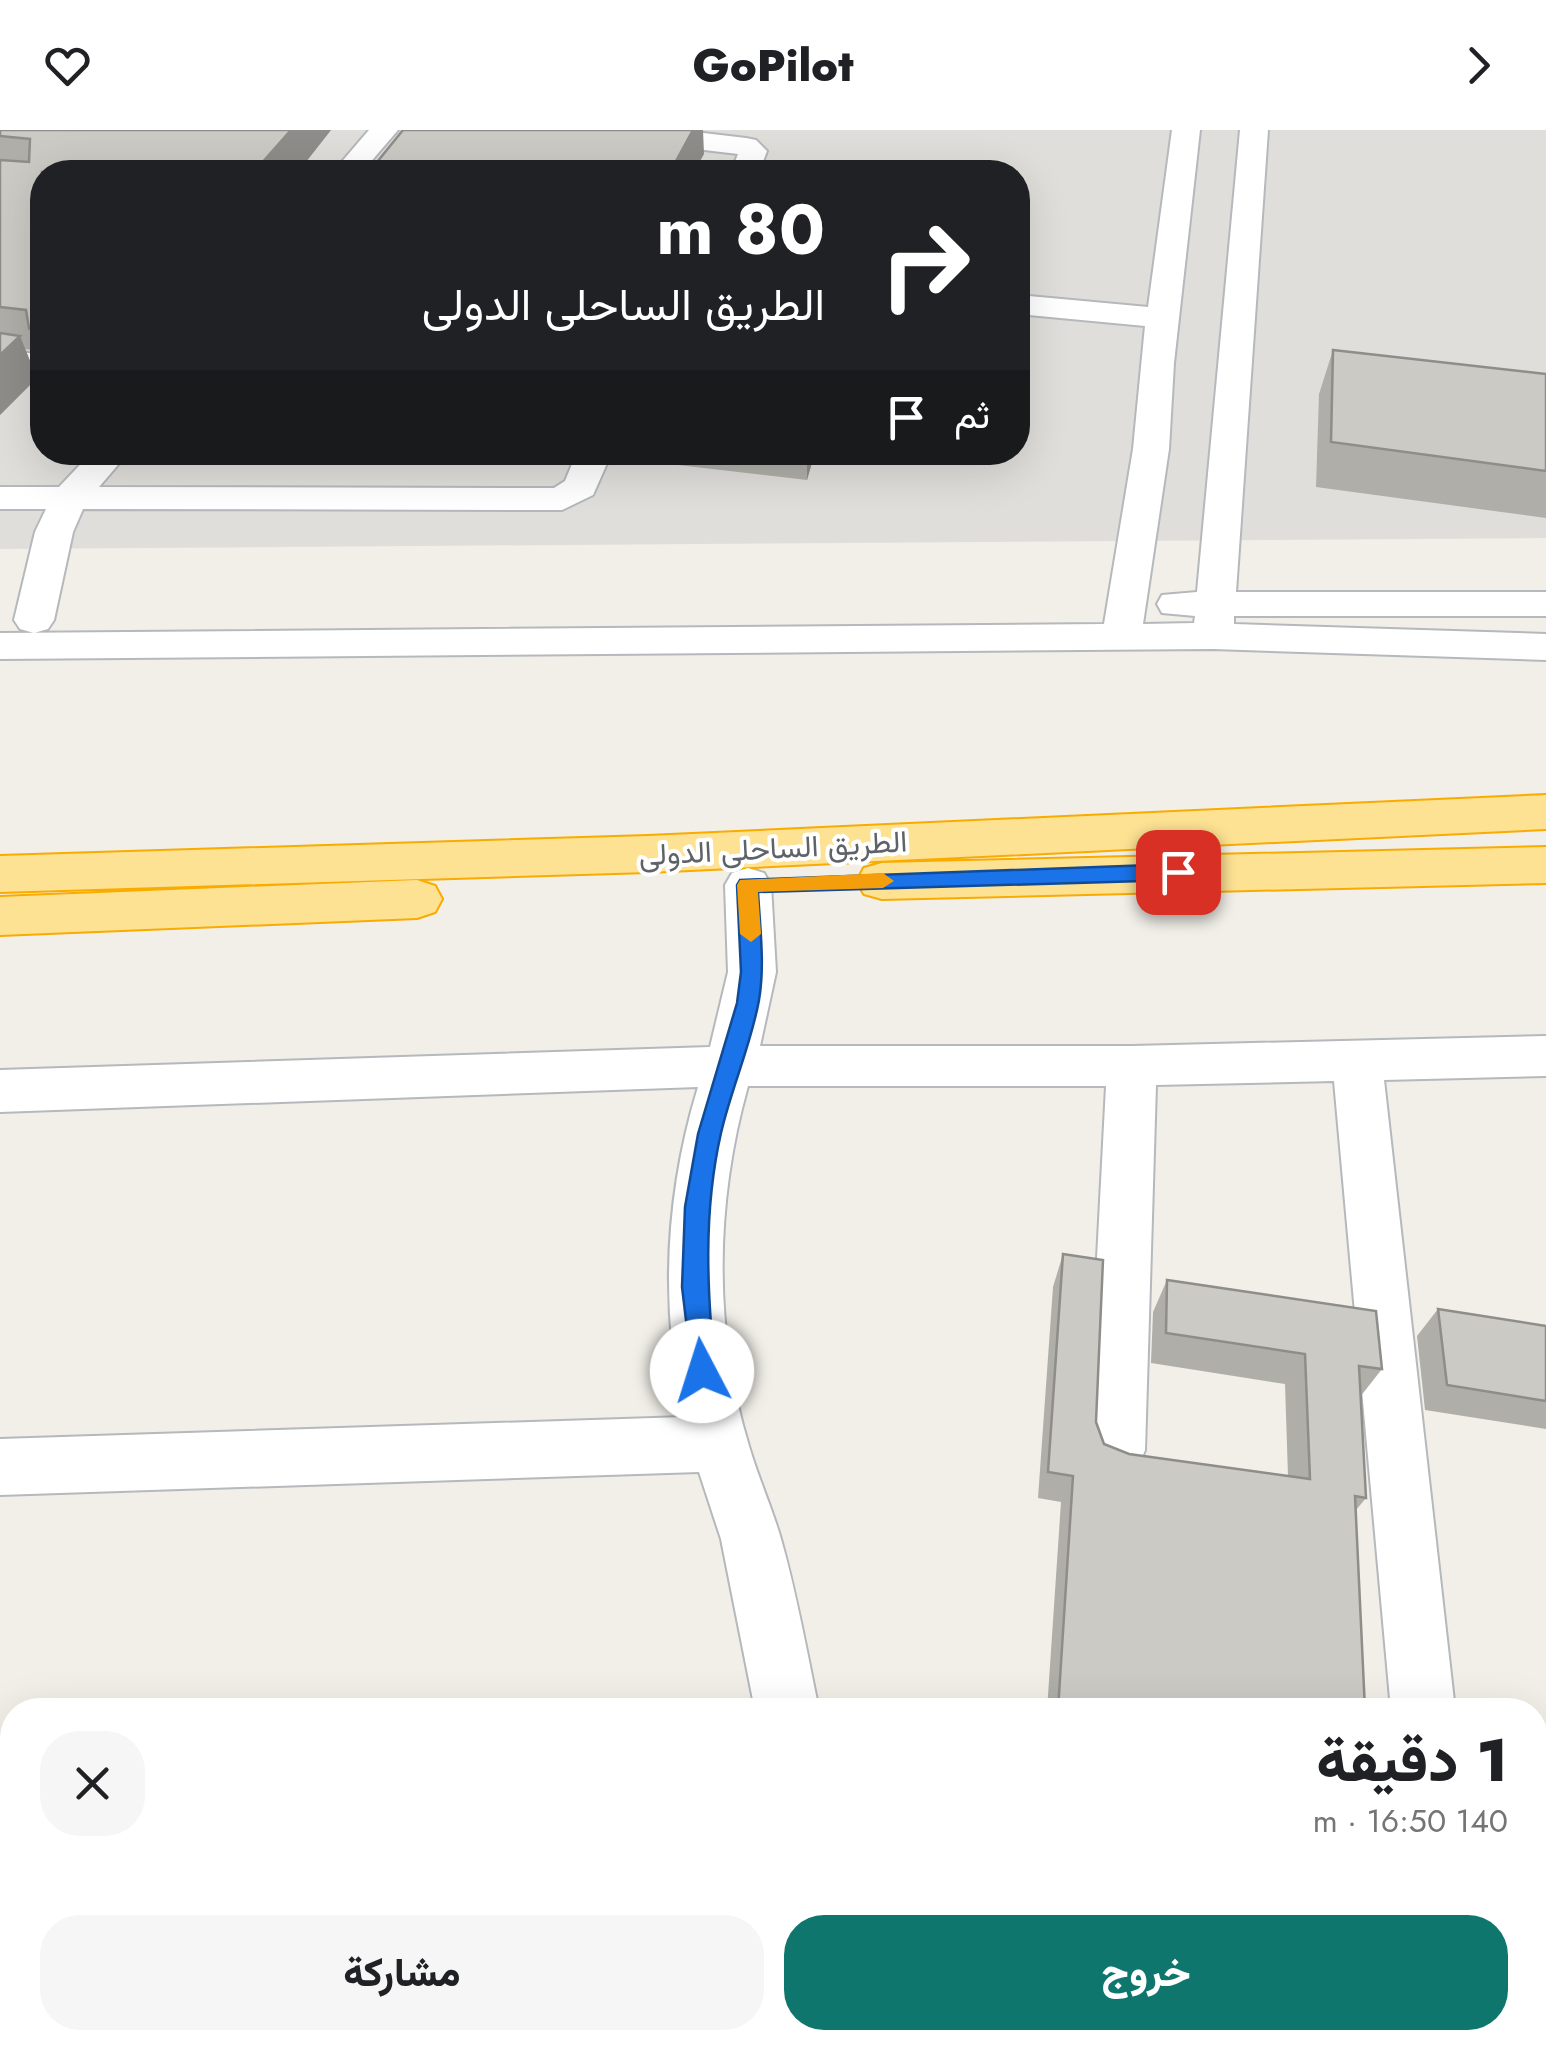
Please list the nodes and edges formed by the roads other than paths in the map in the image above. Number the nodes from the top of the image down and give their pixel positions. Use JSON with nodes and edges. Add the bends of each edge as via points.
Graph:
{"nodes":[{"id":1,"x":384,"y":130,"type":"edge"},
{"id":2,"x":603,"y":130,"type":"edge"},
{"id":3,"x":1186,"y":130,"type":"edge"},
{"id":4,"x":1254,"y":130,"type":"edge"},
{"id":5,"x":358,"y":160,"type":"edge"},
{"id":6,"x":750,"y":160,"type":"edge"},
{"id":7,"x":1030,"y":305,"type":"edge"},
{"id":8,"x":1163,"y":318,"type":"junction"},
{"id":9,"x":0,"y":359,"type":"edge"},
{"id":10,"x":30,"y":363,"type":"edge"},
{"id":11,"x":100,"y":465,"type":"edge"},
{"id":12,"x":589,"y":465,"type":"edge"},
{"id":13,"x":70,"y":497,"type":"junction"},
{"id":14,"x":0,"y":498,"type":"edge"},
{"id":15,"x":1546,"y":604,"type":"edge"},
{"id":16,"x":1214,"y":619,"type":"junction"},
{"id":17,"x":17,"y":620,"type":"edge"},
{"id":18,"x":1124,"y":622,"type":"junction"},
{"id":19,"x":0,"y":646,"type":"edge"},
{"id":20,"x":1546,"y":647,"type":"edge"},
{"id":21,"x":1546,"y":812,"type":"edge"},
{"id":22,"x":1546,"y":864,"type":"edge"},
{"id":23,"x":0,"y":874,"type":"edge"},
{"id":24,"x":748,"y":885,"type":"junction"},
{"id":25,"x":0,"y":916,"type":"edge"},
{"id":26,"x":1546,"y":1056,"type":"edge"},
{"id":27,"x":1357,"y":1060,"type":"junction"},
{"id":28,"x":731,"y":1066,"type":"junction"},
{"id":29,"x":1132,"y":1066,"type":"junction"},
{"id":30,"x":0,"y":1090,"type":"edge"},
{"id":31,"x":719,"y":1444,"type":"junction"},
{"id":32,"x":1116,"y":1450,"type":"edge"},
{"id":33,"x":0,"y":1467,"type":"edge"},
{"id":34,"x":785,"y":1698,"type":"edge"},
{"id":35,"x":1422,"y":1698,"type":"edge"}],
"edges":[{"from":1,"to":5,"type":"street"},
{"from":2,"to":6,"type":"street","via":[[746,146],[753,151]]},
{"from":3,"to":8,"type":"street"},
{"from":4,"to":16,"type":"street"},
{"from":7,"to":8,"type":"street"},
{"from":8,"to":18,"type":"street"},
{"from":9,"to":10,"type":"street"},
{"from":11,"to":13,"type":"street"},
{"from":12,"to":13,"type":"street","via":[[580,486],[562,500]]},
{"from":13,"to":14,"type":"street"},
{"from":13,"to":17,"type":"street"},
{"from":15,"to":16,"type":"street"},
{"from":16,"to":18,"type":"street"},
{"from":16,"to":20,"type":"street"},
{"from":17,"to":18,"type":"street","via":[[883,605]]},
{"from":18,"to":19,"type":"street"},
{"from":21,"to":23,"type":"highway","name":"الطريق الساحلى الدولى","via":[[648,854]]},
{"from":22,"to":24,"type":"highway","name":"الطريق الساحلى الدولى"},
{"from":24,"to":25,"type":"highway","name":"الطريق الساحلى الدولى"},
{"from":24,"to":28,"type":"street","via":[[752,972]]},
{"from":26,"to":27,"type":"street"},
{"from":27,"to":29,"type":"street"},
{"from":27,"to":35,"type":"street"},
{"from":28,"to":29,"type":"street"},
{"from":28,"to":30,"type":"street"},
{"from":28,"to":31,"type":"street","via":[[709,1134],[694,1287],[702,1371]]},
{"from":29,"to":32,"type":"street"},
{"from":31,"to":33,"type":"street"},
{"from":31,"to":34,"type":"street","via":[[750,1539]]}]}
